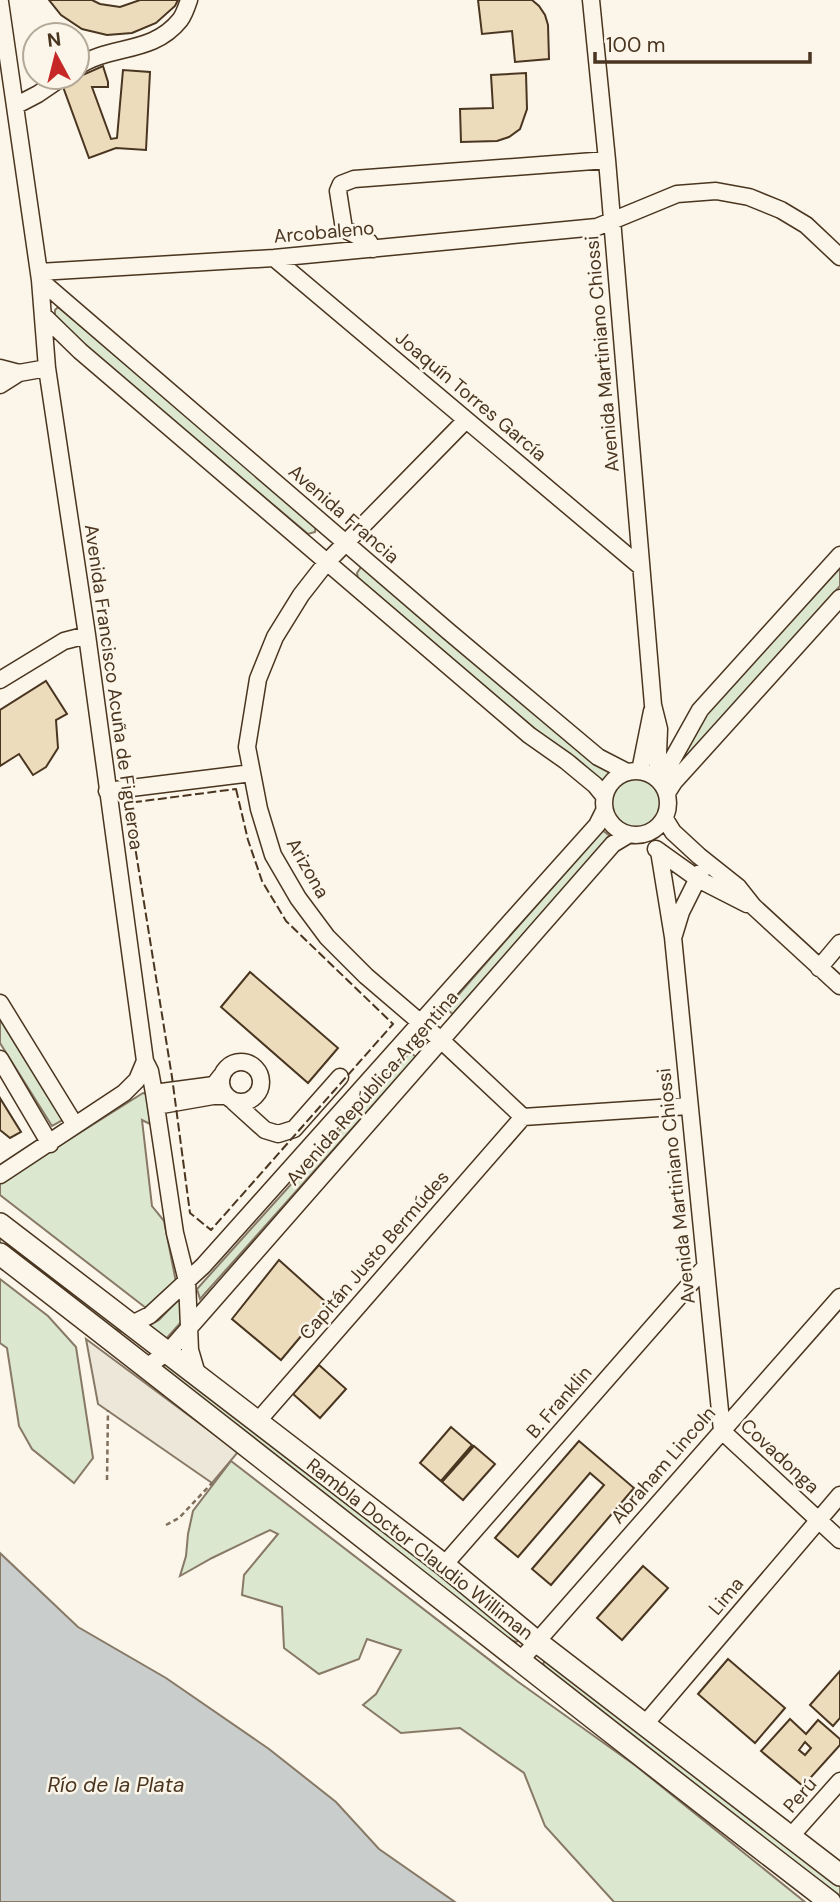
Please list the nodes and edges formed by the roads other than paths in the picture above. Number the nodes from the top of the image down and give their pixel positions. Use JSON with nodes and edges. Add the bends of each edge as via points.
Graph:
{"nodes":[{"id":1,"x":190,"y":0,"type":"edge"},
{"id":2,"x":591,"y":0,"type":"edge"},
{"id":3,"x":0,"y":2,"type":"edge"},
{"id":4,"x":91,"y":59,"type":"edge"},
{"id":5,"x":42,"y":91,"type":"edge"},
{"id":6,"x":15,"y":106,"type":"junction"},
{"id":7,"x":607,"y":160,"type":"junction"},
{"id":8,"x":611,"y":221,"type":"junction"},
{"id":9,"x":373,"y":249,"type":"junction"},
{"id":10,"x":840,"y":257,"type":"edge"},
{"id":11,"x":274,"y":258,"type":"junction"},
{"id":12,"x":39,"y":276,"type":"junction"},
{"id":13,"x":43,"y":315,"type":"junction"},
{"id":14,"x":0,"y":368,"type":"edge"},
{"id":15,"x":47,"y":368,"type":"junction"},
{"id":16,"x":19,"y":373,"type":"junction"},
{"id":17,"x":0,"y":385,"type":"edge"},
{"id":18,"x":466,"y":419,"type":"junction"},
{"id":19,"x":345,"y":543,"type":"junction"},
{"id":20,"x":840,"y":555,"type":"edge"},
{"id":21,"x":326,"y":563,"type":"junction"},
{"id":22,"x":641,"y":566,"type":"junction"},
{"id":23,"x":840,"y":598,"type":"edge"},
{"id":24,"x":87,"y":635,"type":"junction"},
{"id":25,"x":0,"y":680,"type":"edge"},
{"id":26,"x":653,"y":705,"type":"junction"},
{"id":27,"x":633,"y":772,"type":"junction"},
{"id":28,"x":252,"y":773,"type":"junction"},
{"id":29,"x":661,"y":784,"type":"junction"},
{"id":30,"x":107,"y":791,"type":"junction"},
{"id":31,"x":604,"y":804,"type":"junction"},
{"id":32,"x":664,"y":819,"type":"junction"},
{"id":33,"x":634,"y":835,"type":"junction"},
{"id":34,"x":659,"y":851,"type":"junction"},
{"id":35,"x":699,"y":856,"type":"junction"},
{"id":36,"x":698,"y":879,"type":"junction"},
{"id":37,"x":753,"y":906,"type":"junction"},
{"id":38,"x":673,"y":937,"type":"junction"},
{"id":39,"x":840,"y":943,"type":"edge"},
{"id":40,"x":819,"y":968,"type":"junction"},
{"id":41,"x":840,"y":986,"type":"edge"},
{"id":42,"x":0,"y":1003,"type":"edge"},
{"id":43,"x":421,"y":1023,"type":"junction"},
{"id":44,"x":442,"y":1041,"type":"junction"},
{"id":45,"x":0,"y":1059,"type":"edge"},
{"id":46,"x":145,"y":1061,"type":"junction"},
{"id":47,"x":221,"y":1076,"type":"junction"},
{"id":48,"x":340,"y":1077,"type":"dead end"},
{"id":49,"x":155,"y":1099,"type":"junction"},
{"id":50,"x":230,"y":1099,"type":"junction"},
{"id":51,"x":689,"y":1106,"type":"junction"},
{"id":52,"x":523,"y":1117,"type":"junction"},
{"id":53,"x":75,"y":1125,"type":"junction"},
{"id":54,"x":50,"y":1143,"type":"junction"},
{"id":55,"x":0,"y":1175,"type":"edge"},
{"id":56,"x":0,"y":1224,"type":"edge"},
{"id":57,"x":0,"y":1254,"type":"edge"},
{"id":58,"x":705,"y":1267,"type":"junction"},
{"id":59,"x":187,"y":1280,"type":"junction"},
{"id":60,"x":840,"y":1297,"type":"edge"},
{"id":61,"x":132,"y":1324,"type":"junction"},
{"id":62,"x":189,"y":1327,"type":"junction"},
{"id":63,"x":168,"y":1352,"type":"junction"},
{"id":64,"x":146,"y":1367,"type":"junction"},
{"id":65,"x":197,"y":1374,"type":"junction"},
{"id":66,"x":257,"y":1422,"type":"junction"},
{"id":67,"x":722,"y":1430,"type":"junction"},
{"id":68,"x":840,"y":1495,"type":"edge"},
{"id":69,"x":818,"y":1520,"type":"junction"},
{"id":70,"x":840,"y":1540,"type":"edge"},
{"id":71,"x":444,"y":1565,"type":"junction"},
{"id":72,"x":537,"y":1641,"type":"junction"},
{"id":73,"x":519,"y":1662,"type":"junction"},
{"id":74,"x":645,"y":1724,"type":"junction"},
{"id":75,"x":840,"y":1781,"type":"edge"},
{"id":76,"x":791,"y":1836,"type":"junction"},
{"id":77,"x":840,"y":1875,"type":"edge"},
{"id":78,"x":830,"y":1902,"type":"edge"}],
"edges":[{"from":1,"to":4,"type":"street","via":[[181,19],[160,38]]},
{"from":2,"to":7,"type":"street","name":"Avenida Martiniano Chiossi"},
{"from":3,"to":6,"type":"street","name":"Avenida Francisco Acuña de Figueroa"},
{"from":5,"to":6,"type":"street"},
{"from":6,"to":12,"type":"street","name":"Avenida Francisco Acuña de Figueroa"},
{"from":7,"to":8,"type":"street","name":"Avenida Martiniano Chiossi"},
{"from":7,"to":9,"type":"street","via":[[354,179],[341,184],[344,229]]},
{"from":8,"to":9,"type":"street","name":"Arcobaleno"},
{"from":8,"to":10,"type":"street","name":"Arcobaleno","via":[[677,194],[716,191],[781,210],[806,225]]},
{"from":8,"to":22,"type":"street","name":"Avenida Martiniano Chiossi"},
{"from":9,"to":11,"type":"street","name":"Arcobaleno"},
{"from":11,"to":12,"type":"street","name":"Arcobaleno"},
{"from":11,"to":18,"type":"street","name":"Joaquín Torres García"},
{"from":12,"to":13,"type":"street","name":"Avenida Francisco Acuña de Figueroa"},
{"from":12,"to":19,"type":"street","name":"Avenida Francia"},
{"from":13,"to":15,"type":"street","name":"Avenida Francisco Acuña de Figueroa"},
{"from":13,"to":21,"type":"street"},
{"from":14,"to":16,"type":"street"},
{"from":15,"to":16,"type":"street"},
{"from":15,"to":24,"type":"street","name":"Avenida Francisco Acuña de Figueroa"},
{"from":16,"to":17,"type":"street"},
{"from":18,"to":19,"type":"street","name":"Arizona"},
{"from":18,"to":22,"type":"street","name":"Joaquín Torres García"},
{"from":19,"to":21,"type":"street","name":"Arizona"},
{"from":19,"to":27,"type":"street","name":"Avenida Francia","via":[[598,757]]},
{"from":20,"to":29,"type":"street","via":[[700,710]]},
{"from":21,"to":28,"type":"street","name":"Arizona","via":[[275,637],[258,679],[247,747]]},
{"from":21,"to":31,"type":"street","via":[[595,785]]},
{"from":22,"to":26,"type":"street","name":"Avenida Martiniano Chiossi"},
{"from":23,"to":29,"type":"street","via":[[674,782]]},
{"from":24,"to":25,"type":"street","via":[[64,641]]},
{"from":24,"to":30,"type":"street","name":"Avenida Francisco Acuña de Figueroa"},
{"from":26,"to":27,"type":"street","name":"Avenida Martiniano Chiossi"},
{"from":26,"to":29,"type":"street","name":"Avenida Martiniano Chiossi","via":[[659,729]]},
{"from":27,"to":29,"type":"street"},
{"from":27,"to":31,"type":"street","via":[[613,780]]},
{"from":28,"to":30,"type":"street"},
{"from":28,"to":43,"type":"street","name":"Arizona","via":[[272,855],[298,898],[327,937]]},
{"from":29,"to":32,"type":"street","via":[[668,806]]},
{"from":30,"to":46,"type":"street","name":"Avenida Francisco Acuña de Figueroa"},
{"from":31,"to":33,"type":"street","via":[[613,826]]},
{"from":31,"to":43,"type":"street","name":"Avenida República Argentina","via":[[597,825]]},
{"from":32,"to":33,"type":"street","via":[[655,830]]},
{"from":32,"to":35,"type":"street"},
{"from":33,"to":34,"type":"street"},
{"from":33,"to":44,"type":"street","name":"Avenida República Argentina","via":[[613,844]]},
{"from":34,"to":36,"type":"street"},
{"from":34,"to":38,"type":"street","name":"Avenida Martiniano Chiossi"},
{"from":35,"to":36,"type":"street","name":"Avenida Martiniano Chiossi"},
{"from":35,"to":37,"type":"street","via":[[738,887]]},
{"from":36,"to":37,"type":"street"},
{"from":36,"to":38,"type":"street","name":"Avenida Martiniano Chiossi"},
{"from":37,"to":40,"type":"street"},
{"from":38,"to":51,"type":"street","name":"Avenida Martiniano Chiossi"},
{"from":39,"to":40,"type":"street"},
{"from":40,"to":41,"type":"street"},
{"from":42,"to":53,"type":"street"},
{"from":43,"to":44,"type":"street","name":"Arizona"},
{"from":43,"to":59,"type":"street","name":"Avenida República Argentina"},
{"from":44,"to":52,"type":"street","name":"Arizona"},
{"from":44,"to":62,"type":"street","name":"Avenida República Argentina"},
{"from":45,"to":54,"type":"street"},
{"from":46,"to":49,"type":"street","name":"Avenida Francisco Acuña de Figueroa"},
{"from":46,"to":53,"type":"street","via":[[137,1080],[124,1093]]},
{"from":47,"to":49,"type":"street","via":[[214,1085]]},
{"from":47,"to":50,"type":"street","via":[[221,1086]]},
{"from":47,"to":50,"type":"street","via":[[237,1062],[257,1069],[261,1078],[255,1098],[245,1102]]},
{"from":48,"to":50,"type":"street","via":[[294,1129],[278,1134],[265,1130]]},
{"from":49,"to":50,"type":"street"},
{"from":49,"to":59,"type":"street","name":"Avenida Francisco Acuña de Figueroa","via":[[175,1233]]},
{"from":51,"to":52,"type":"street"},
{"from":51,"to":58,"type":"street","name":"Avenida Martiniano Chiossi"},
{"from":52,"to":66,"type":"street","name":"Capitán Justo Bermúdes"},
{"from":53,"to":54,"type":"street"},
{"from":54,"to":55,"type":"street"},
{"from":56,"to":61,"type":"main road","name":"Rambla Doctor Claudio Williman"},
{"from":57,"to":64,"type":"main road","name":"Rambla Doctor Claudio Williman"},
{"from":58,"to":67,"type":"street","name":"Avenida Martiniano Chiossi"},
{"from":58,"to":71,"type":"street","name":"B. Franklin"},
{"from":59,"to":61,"type":"street","name":"Avenida República Argentina","via":[[150,1315]]},
{"from":59,"to":62,"type":"street","name":"Avenida Francisco Acuña de Figueroa"},
{"from":60,"to":67,"type":"street","name":"Abraham Lincoln"},
{"from":61,"to":63,"type":"main road","name":"Rambla Doctor Claudio Williman"},
{"from":62,"to":63,"type":"street","name":"Avenida República Argentina"},
{"from":62,"to":65,"type":"street","name":"Avenida Francisco Acuña de Figueroa"},
{"from":63,"to":64,"type":"street","name":"Avenida República Argentina"},
{"from":63,"to":65,"type":"main road","name":"Rambla Doctor Claudio Williman"},
{"from":64,"to":73,"type":"main road","name":"Rambla Doctor Claudio Williman"},
{"from":65,"to":66,"type":"main road","name":"Rambla Doctor Claudio Williman"},
{"from":66,"to":71,"type":"main road","name":"Rambla Doctor Claudio Williman"},
{"from":67,"to":69,"type":"street","name":"Covadonga"},
{"from":67,"to":72,"type":"street","name":"Abraham Lincoln"},
{"from":68,"to":69,"type":"street","name":"Lima"},
{"from":69,"to":70,"type":"street","name":"Covadonga"},
{"from":69,"to":74,"type":"street","name":"Lima"},
{"from":71,"to":72,"type":"main road","name":"Rambla Doctor Claudio Williman"},
{"from":72,"to":73,"type":"street","name":"Abraham Lincoln"},
{"from":72,"to":74,"type":"main road","name":"Rambla Doctor Claudio Williman"},
{"from":73,"to":78,"type":"main road","name":"Rambla Doctor Claudio Williman"},
{"from":74,"to":76,"type":"main road","name":"Rambla Doctor Claudio Williman"},
{"from":75,"to":76,"type":"street","name":"Perú"},
{"from":76,"to":77,"type":"main road","name":"Rambla Doctor Claudio Williman"}]}
